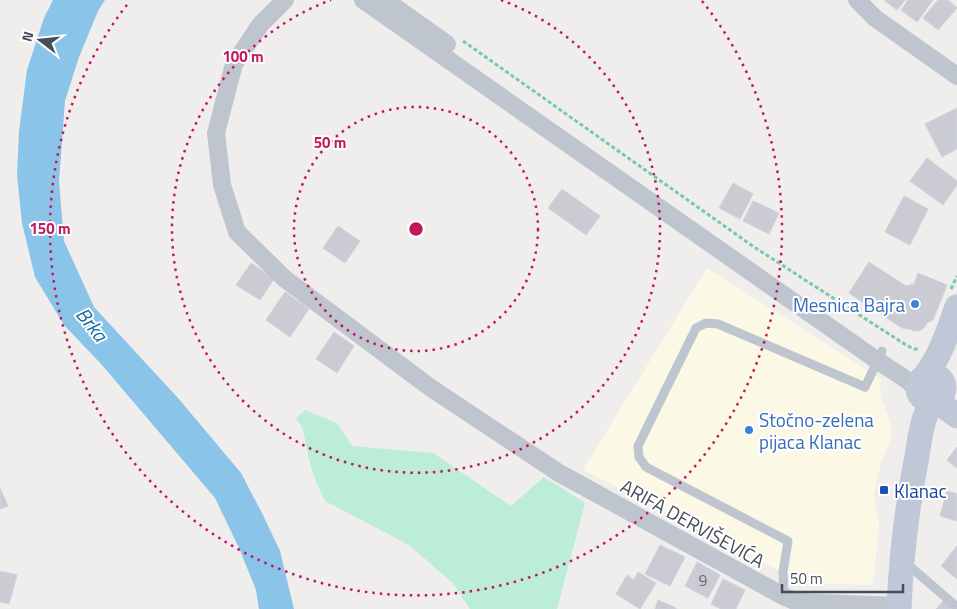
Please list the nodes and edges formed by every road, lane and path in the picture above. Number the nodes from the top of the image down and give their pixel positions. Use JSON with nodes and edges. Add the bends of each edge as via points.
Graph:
{"nodes":[{"id":1,"x":285,"y":0,"type":"edge"},
{"id":2,"x":363,"y":0,"type":"edge"},
{"id":3,"x":385,"y":0,"type":"edge"},
{"id":4,"x":857,"y":0,"type":"edge"},
{"id":5,"x":462,"y":41,"type":"dead end"},
{"id":6,"x":957,"y":76,"type":"edge"},
{"id":7,"x":957,"y":276,"type":"edge"},
{"id":8,"x":953,"y":300,"type":"edge"},
{"id":9,"x":923,"y":350,"type":"dead end"},
{"id":10,"x":880,"y":356,"type":"junction"},
{"id":11,"x":935,"y":395,"type":"edge"},
{"id":12,"x":902,"y":558,"type":"junction"},
{"id":13,"x":784,"y":597,"type":"junction"},
{"id":14,"x":899,"y":607,"type":"edge"},
{"id":15,"x":957,"y":607,"type":"edge"}],
"edges":[{"from":1,"to":13,"type":"street","name":"ARIFA DERVIŠEVIĆA","via":[[260,25],[234,64],[216,133],[222,186],[236,232],[285,279],[431,388],[559,473]]},
{"from":2,"to":10,"type":"street"},
{"from":3,"to":10,"type":"street","via":[[818,307]]},
{"from":4,"to":6,"type":"street","via":[[874,18]]},
{"from":5,"to":9,"type":"path","via":[[754,248],[906,345]]},
{"from":7,"to":8,"type":"path"},
{"from":8,"to":11,"type":"main road","via":[[946,337],[935,363]]},
{"from":10,"to":11,"type":"street"},
{"from":10,"to":13,"type":"lane","via":[[866,387],[718,324],[706,323],[696,328],[638,446],[639,457],[646,467],[788,541],[782,572]]},
{"from":11,"to":12,"type":"main road","via":[[921,433],[908,500]]},
{"from":12,"to":14,"type":"main road"},
{"from":12,"to":15,"type":"lane"},
{"from":13,"to":14,"type":"street","name":"ARIFA DERVIŠEVIĆA","via":[[797,602]]}]}
